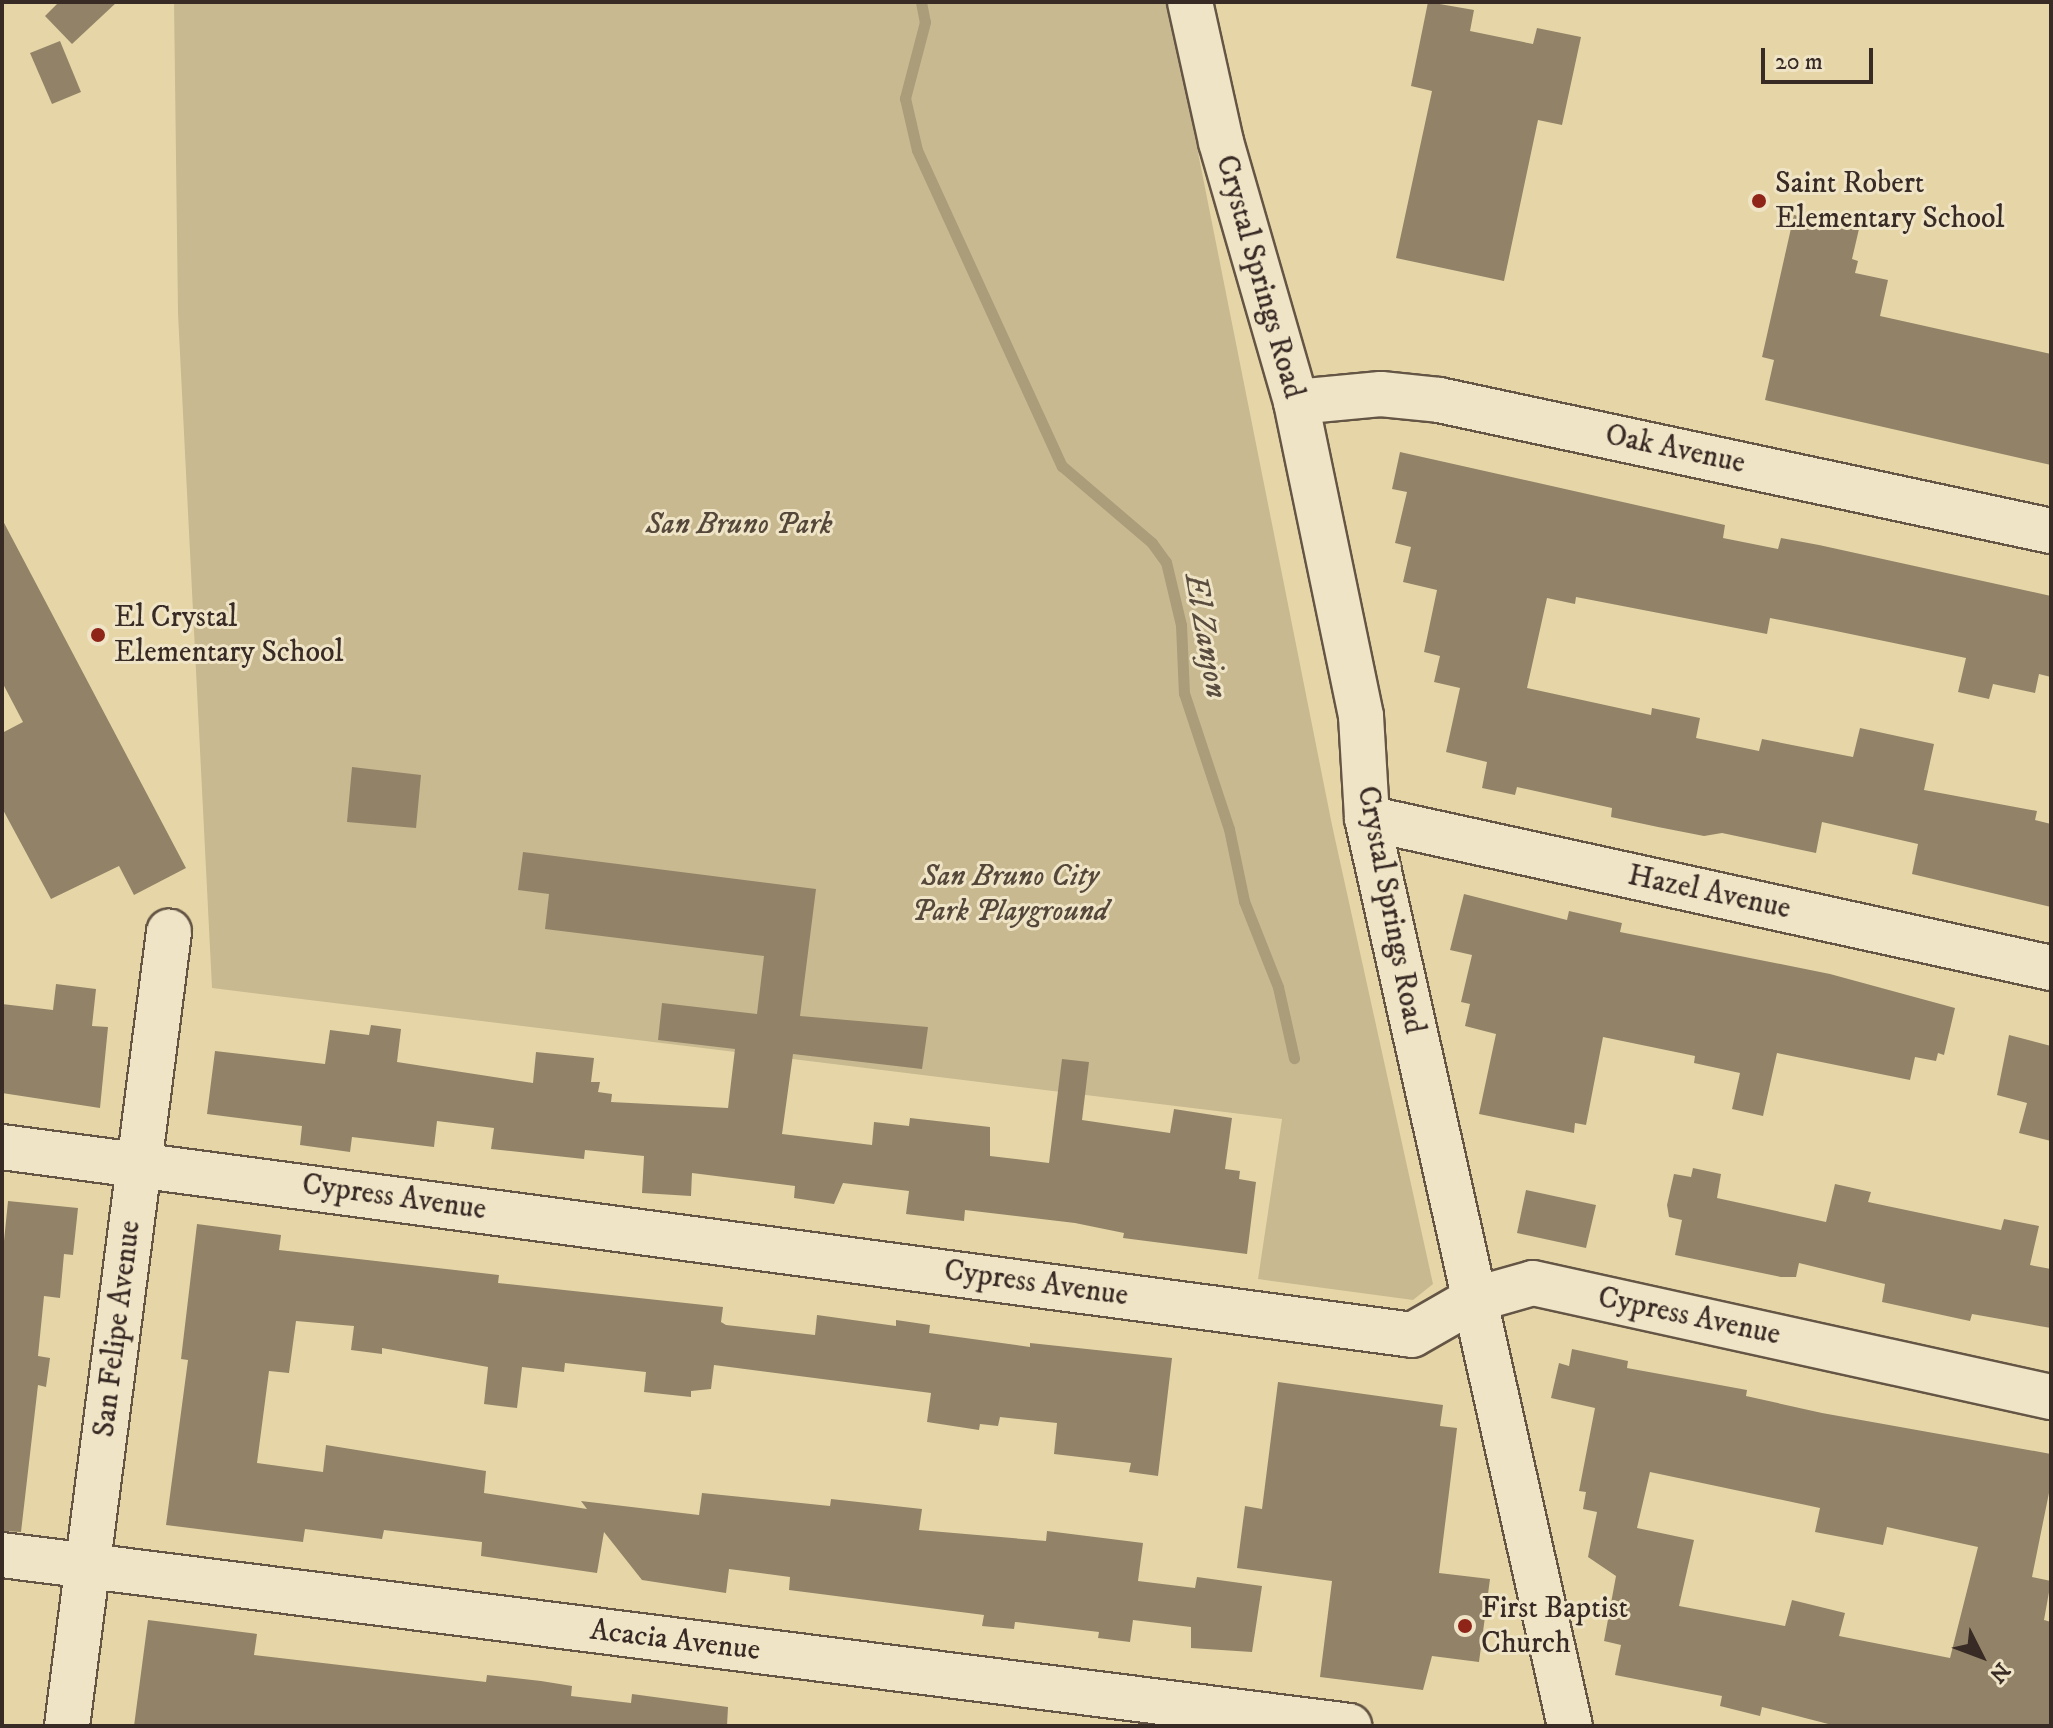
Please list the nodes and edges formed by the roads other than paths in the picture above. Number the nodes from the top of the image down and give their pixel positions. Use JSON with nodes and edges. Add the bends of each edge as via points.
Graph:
{"nodes":[{"id":1,"x":1190,"y":2,"type":"edge"},
{"id":2,"x":1296,"y":402,"type":"junction"},
{"id":3,"x":2051,"y":531,"type":"edge"},
{"id":4,"x":1367,"y":818,"type":"junction"},
{"id":5,"x":169,"y":932,"type":"dead end"},
{"id":6,"x":2051,"y":968,"type":"edge"},
{"id":7,"x":2,"y":1147,"type":"edge"},
{"id":8,"x":139,"y":1165,"type":"junction"},
{"id":9,"x":1473,"y":1300,"type":"junction"},
{"id":10,"x":2051,"y":1397,"type":"edge"},
{"id":11,"x":2,"y":1555,"type":"edge"},
{"id":12,"x":87,"y":1565,"type":"junction"},
{"id":13,"x":67,"y":1726,"type":"edge"},
{"id":14,"x":1349,"y":1726,"type":"edge"},
{"id":15,"x":1570,"y":1726,"type":"edge"}],
"edges":[{"from":1,"to":2,"type":"street","name":"Crystal Springs Road","via":[[1221,142]]},
{"from":2,"to":3,"type":"street","name":"Oak Avenue","via":[[1381,394],[1439,400]]},
{"from":2,"to":4,"type":"street","name":"Crystal Springs Road","via":[[1361,716]]},
{"from":4,"to":6,"type":"street","name":"Hazel Avenue"},
{"from":4,"to":9,"type":"street","name":"Crystal Springs Road"},
{"from":5,"to":8,"type":"street","name":"San Felipe Avenue"},
{"from":7,"to":8,"type":"street","name":"Cypress Avenue"},
{"from":8,"to":9,"type":"street","name":"Cypress Avenue","via":[[1412,1335]]},
{"from":8,"to":12,"type":"street","name":"San Felipe Avenue"},
{"from":9,"to":10,"type":"street","name":"Cypress Avenue","via":[[1533,1283]]},
{"from":9,"to":15,"type":"street","name":"Crystal Springs Road"},
{"from":11,"to":12,"type":"street","name":"Acacia Avenue"},
{"from":12,"to":13,"type":"street","name":"San Felipe Avenue"},
{"from":12,"to":14,"type":"street","name":"Acacia Avenue"}]}
